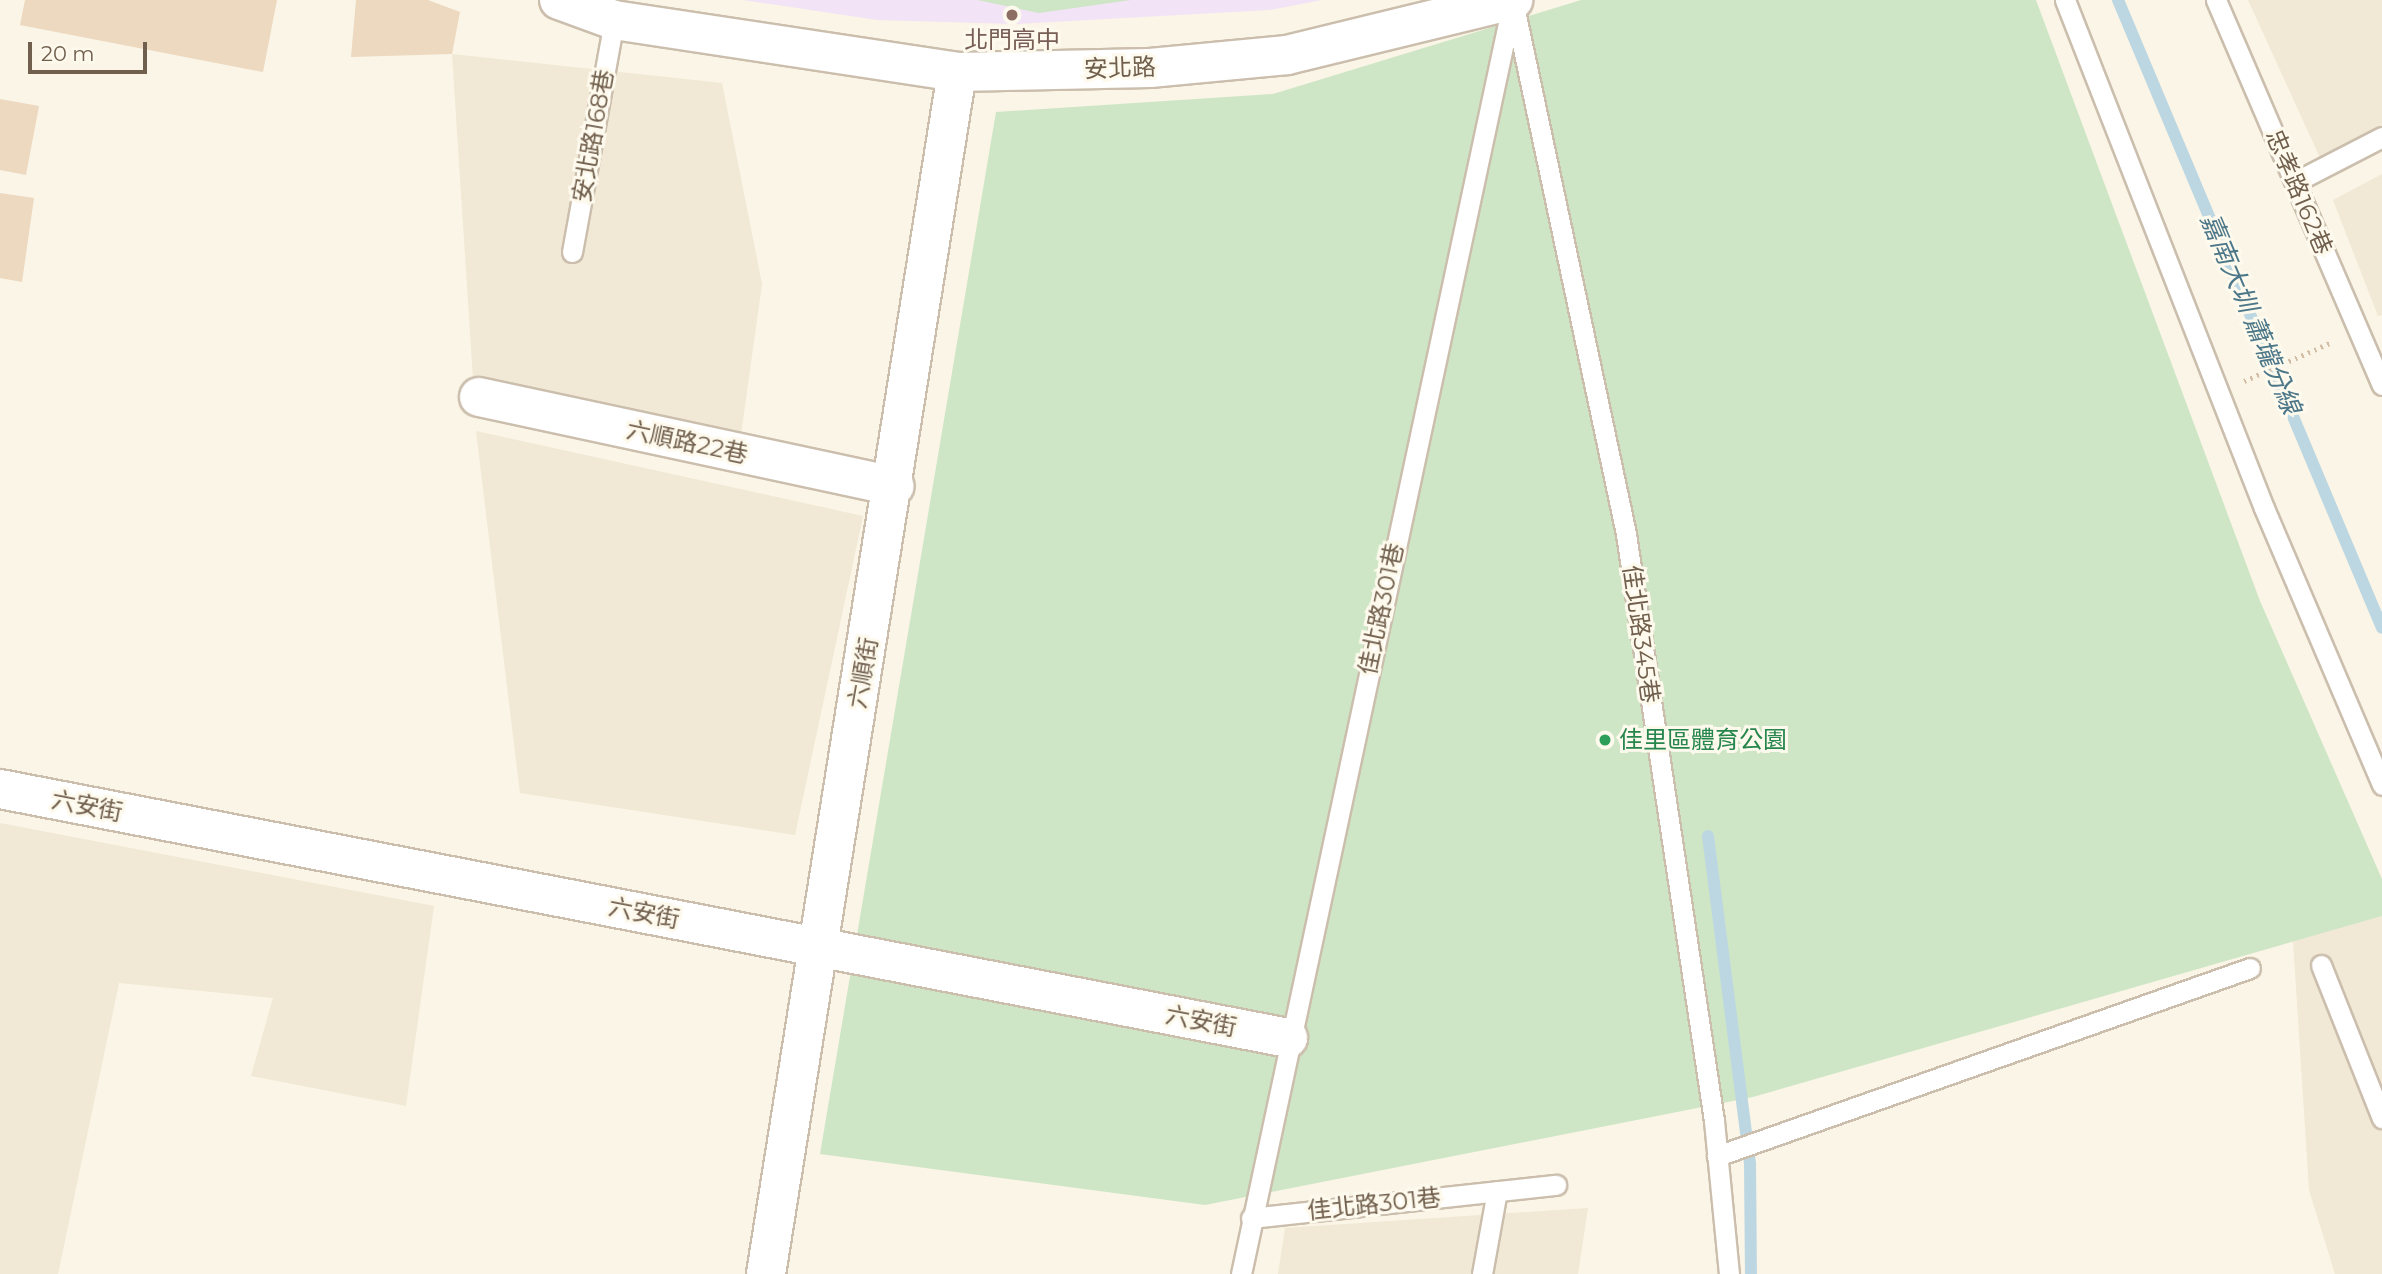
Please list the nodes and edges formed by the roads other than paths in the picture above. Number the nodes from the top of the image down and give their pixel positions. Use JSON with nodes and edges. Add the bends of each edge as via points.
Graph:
{"nodes":[{"id":1,"x":559,"y":0,"type":"edge"},
{"id":2,"x":1513,"y":0,"type":"edge"},
{"id":3,"x":2066,"y":0,"type":"edge"},
{"id":4,"x":2216,"y":0,"type":"edge"},
{"id":5,"x":614,"y":20,"type":"junction"},
{"id":6,"x":957,"y":72,"type":"junction"},
{"id":7,"x":2382,"y":137,"type":"edge"},
{"id":8,"x":2295,"y":182,"type":"junction"},
{"id":9,"x":572,"y":252,"type":"dead end"},
{"id":10,"x":2382,"y":385,"type":"edge"},
{"id":11,"x":480,"y":397,"type":"dead end"},
{"id":12,"x":895,"y":486,"type":"junction"},
{"id":13,"x":2382,"y":785,"type":"edge"},
{"id":14,"x":0,"y":789,"type":"edge"},
{"id":15,"x":817,"y":946,"type":"junction"},
{"id":16,"x":2321,"y":965,"type":"dead end"},
{"id":17,"x":2250,"y":968,"type":"dead end"},
{"id":18,"x":1288,"y":1038,"type":"junction"},
{"id":19,"x":2382,"y":1118,"type":"edge"},
{"id":20,"x":1717,"y":1156,"type":"junction"},
{"id":21,"x":1556,"y":1185,"type":"dead end"},
{"id":22,"x":1497,"y":1191,"type":"junction"},
{"id":23,"x":1251,"y":1217,"type":"junction"},
{"id":24,"x":766,"y":1274,"type":"edge"},
{"id":25,"x":1241,"y":1274,"type":"edge"},
{"id":26,"x":1482,"y":1274,"type":"edge"},
{"id":27,"x":1729,"y":1274,"type":"edge"}],
"edges":[{"from":1,"to":5,"type":"street","name":"安北路"},
{"from":2,"to":6,"type":"street","name":"安北路","via":[[1287,55],[1150,68]]},
{"from":2,"to":18,"type":"lane","name":"佳北路301巷"},
{"from":2,"to":20,"type":"lane","name":"佳北路345巷","via":[[1626,534]]},
{"from":3,"to":13,"type":"lane","via":[[2264,508]]},
{"from":4,"to":8,"type":"lane","name":"忠孝路162巷"},
{"from":5,"to":6,"type":"street","name":"安北路"},
{"from":5,"to":9,"type":"lane","name":"安北路168巷"},
{"from":6,"to":12,"type":"street","name":"六順街"},
{"from":7,"to":8,"type":"lane"},
{"from":8,"to":10,"type":"lane","name":"忠孝路162巷"},
{"from":11,"to":12,"type":"street","name":"六順路22巷"},
{"from":12,"to":15,"type":"street","name":"六順街"},
{"from":14,"to":15,"type":"street","name":"六安街"},
{"from":15,"to":18,"type":"street","name":"六安街"},
{"from":15,"to":24,"type":"street","name":"六順街"},
{"from":16,"to":19,"type":"lane"},
{"from":17,"to":20,"type":"lane"},
{"from":18,"to":23,"type":"lane","name":"佳北路301巷"},
{"from":20,"to":27,"type":"lane","name":"佳北路345巷"},
{"from":21,"to":22,"type":"lane","name":"佳北路301巷"},
{"from":22,"to":23,"type":"lane","name":"佳北路301巷"},
{"from":22,"to":26,"type":"lane"},
{"from":23,"to":25,"type":"lane","name":"佳北路301巷"}]}
